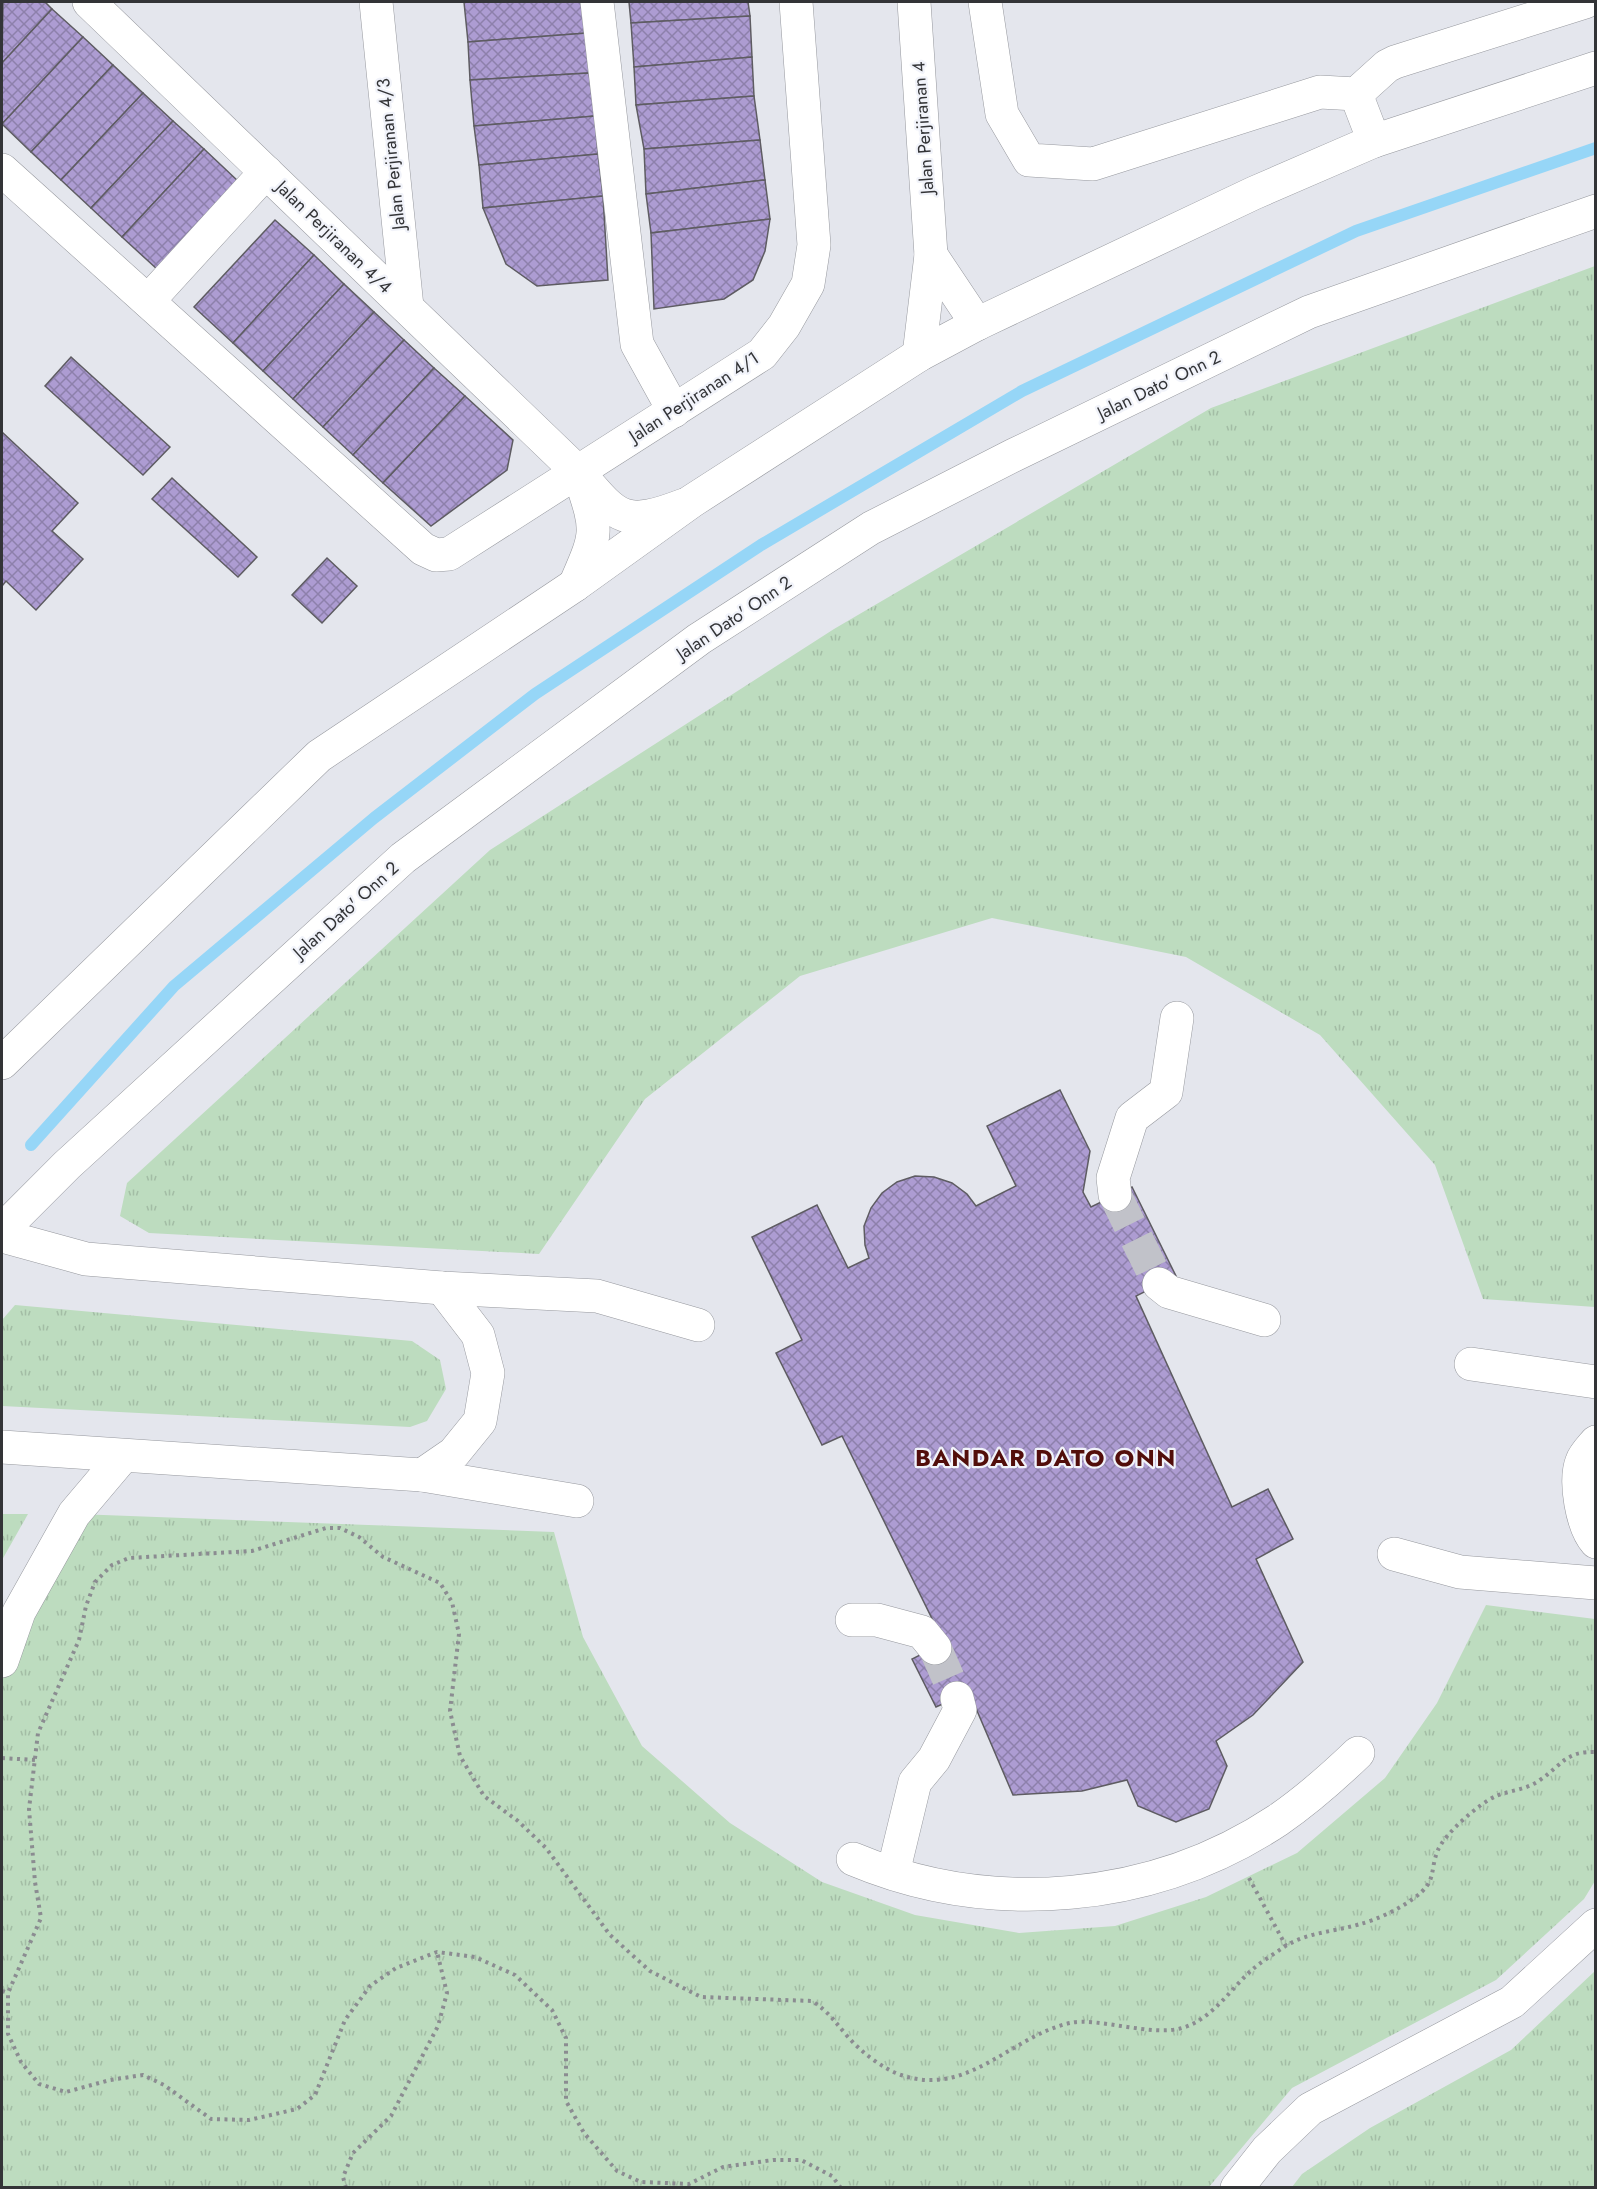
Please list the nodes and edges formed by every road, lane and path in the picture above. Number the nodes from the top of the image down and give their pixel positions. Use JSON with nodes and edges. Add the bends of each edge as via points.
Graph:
{"nodes":[{"id":1,"x":89,"y":2,"type":"edge"},
{"id":2,"x":375,"y":2,"type":"edge"},
{"id":3,"x":597,"y":2,"type":"edge"},
{"id":4,"x":795,"y":2,"type":"edge"},
{"id":5,"x":914,"y":2,"type":"edge"},
{"id":6,"x":985,"y":2,"type":"edge"},
{"id":7,"x":1585,"y":2,"type":"edge"},
{"id":8,"x":1596,"y":68,"type":"edge"},
{"id":9,"x":1356,"y":94,"type":"junction"},
{"id":10,"x":1374,"y":141,"type":"junction"},
{"id":11,"x":2,"y":170,"type":"edge"},
{"id":12,"x":266,"y":172,"type":"junction"},
{"id":13,"x":1596,"y":211,"type":"edge"},
{"id":14,"x":931,"y":255,"type":"junction"},
{"id":15,"x":148,"y":301,"type":"junction"},
{"id":16,"x":407,"y":307,"type":"junction"},
{"id":17,"x":977,"y":324,"type":"junction"},
{"id":18,"x":919,"y":355,"type":"junction"},
{"id":19,"x":674,"y":411,"type":"junction"},
{"id":20,"x":579,"y":473,"type":"junction"},
{"id":21,"x":692,"y":501,"type":"junction"},
{"id":22,"x":575,"y":585,"type":"junction"},
{"id":23,"x":1178,"y":1018,"type":"dead end"},
{"id":24,"x":2,"y":1063,"type":"edge"},
{"id":25,"x":1115,"y":1195,"type":"tunnel mouth"},
{"id":26,"x":2,"y":1230,"type":"edge"},
{"id":27,"x":2,"y":1236,"type":"edge"},
{"id":28,"x":1159,"y":1284,"type":"tunnel mouth"},
{"id":29,"x":442,"y":1288,"type":"junction"},
{"id":30,"x":1264,"y":1320,"type":"dead end"},
{"id":31,"x":698,"y":1325,"type":"dead end"},
{"id":32,"x":1471,"y":1364,"type":"dead end"},
{"id":33,"x":1596,"y":1382,"type":"edge"},
{"id":34,"x":1596,"y":1442,"type":"edge"},
{"id":35,"x":2,"y":1447,"type":"edge"},
{"id":36,"x":123,"y":1456,"type":"junction"},
{"id":37,"x":422,"y":1475,"type":"junction"},
{"id":38,"x":577,"y":1502,"type":"dead end"},
{"id":39,"x":1596,"y":1542,"type":"edge"},
{"id":40,"x":1394,"y":1554,"type":"dead end"},
{"id":41,"x":1596,"y":1583,"type":"edge"},
{"id":42,"x":852,"y":1620,"type":"dead end"},
{"id":43,"x":935,"y":1648,"type":"tunnel mouth"},
{"id":44,"x":2,"y":1661,"type":"edge"},
{"id":45,"x":957,"y":1698,"type":"tunnel mouth"},
{"id":46,"x":1596,"y":1752,"type":"edge"},
{"id":47,"x":1358,"y":1753,"type":"dead end"},
{"id":48,"x":2,"y":1758,"type":"edge"},
{"id":49,"x":35,"y":1760,"type":"junction"},
{"id":50,"x":1232,"y":1847,"type":"junction"},
{"id":51,"x":853,"y":1859,"type":"dead end"},
{"id":52,"x":893,"y":1873,"type":"junction"},
{"id":53,"x":1596,"y":1925,"type":"edge"},
{"id":54,"x":1286,"y":1946,"type":"junction"},
{"id":55,"x":437,"y":1952,"type":"junction"},
{"id":56,"x":2,"y":1991,"type":"edge"},
{"id":57,"x":8,"y":1993,"type":"junction"},
{"id":58,"x":346,"y":2187,"type":"edge"},
{"id":59,"x":841,"y":2187,"type":"edge"},
{"id":60,"x":1237,"y":2187,"type":"edge"}],
"edges":[{"from":1,"to":12,"type":"main road","name":"Jalan Perjiranan 4/4"},
{"from":2,"to":16,"type":"main road","name":"Jalan Perjiranan 4/3"},
{"from":3,"to":19,"type":"main road","via":[[636,344]]},
{"from":4,"to":19,"type":"main road","name":"Jalan Perjiranan 4/1","via":[[814,245],[808,284],[784,326],[762,354]]},
{"from":5,"to":14,"type":"main road","name":"Jalan Perjiranan 4"},
{"from":6,"to":9,"type":"main road","via":[[1002,114],[1029,160],[1093,164],[1317,83]]},
{"from":7,"to":9,"type":"main road","via":[[1395,62]]},
{"from":8,"to":10,"type":"main road"},
{"from":9,"to":10,"type":"main road"},
{"from":10,"to":17,"type":"main road","via":[[1254,193]]},
{"from":11,"to":15,"type":"main road"},
{"from":12,"to":15,"type":"main road"},
{"from":12,"to":16,"type":"main road","name":"Jalan Perjiranan 4/4"},
{"from":13,"to":26,"type":"main road","name":"Jalan Dato' Onn 2","via":[[1309,312],[872,528],[699,639],[403,858],[75,1157]]},
{"from":14,"to":17,"type":"main road","name":"Jalan Perjiranan 4"},
{"from":14,"to":18,"type":"main road","name":"Jalan Perjiranan 4"},
{"from":15,"to":20,"type":"main road","name":"Jalan Perjiranan 4/1","via":[[423,549],[436,555],[449,554]]},
{"from":16,"to":20,"type":"main road","name":"Jalan Perjiranan 4/4"},
{"from":17,"to":18,"type":"main road"},
{"from":18,"to":21,"type":"main road"},
{"from":19,"to":20,"type":"main road","name":"Jalan Perjiranan 4/1"},
{"from":20,"to":21,"type":"main road","name":"Jalan Perjiranan 4/4","via":[[604,503],[621,516],[655,516]]},
{"from":20,"to":22,"type":"main road","via":[[595,535]]},
{"from":21,"to":22,"type":"main road"},
{"from":22,"to":24,"type":"main road","via":[[320,756]]},
{"from":23,"to":25,"type":"main road","via":[[1166,1092],[1132,1118],[1113,1178]]},
{"from":27,"to":29,"type":"main road","via":[[86,1260]]},
{"from":28,"to":30,"type":"main road","via":[[1169,1292]]},
{"from":29,"to":31,"type":"main road","via":[[597,1296]]},
{"from":29,"to":37,"type":"main road","via":[[478,1335],[488,1373],[480,1421],[454,1453]]},
{"from":32,"to":33,"type":"main road"},
{"from":34,"to":39,"type":"main road","via":[[1581,1461],[1579,1502]]},
{"from":35,"to":36,"type":"main road"},
{"from":36,"to":37,"type":"main road"},
{"from":36,"to":44,"type":"main road","via":[[74,1514],[19,1612]]},
{"from":37,"to":38,"type":"main road"},
{"from":40,"to":41,"type":"main road","via":[[1460,1572]]},
{"from":42,"to":43,"type":"main road","via":[[877,1620],[922,1632]]},
{"from":45,"to":52,"type":"main road","via":[[960,1710],[934,1759],[915,1782]]},
{"from":46,"to":54,"type":"path","via":[[1580,1751],[1562,1759],[1540,1780],[1476,1808],[1438,1849],[1434,1874],[1413,1900],[1361,1924],[1316,1933]]},
{"from":47,"to":50,"type":"main road","via":[[1320,1789]]},
{"from":48,"to":49,"type":"path"},
{"from":49,"to":54,"type":"path","via":[[38,1733],[79,1640],[95,1582],[112,1565],[129,1558],[252,1551],[326,1528],[340,1528],[359,1537],[383,1557],[440,1583],[452,1602],[459,1634],[450,1711],[460,1756],[484,1796],[546,1848],[610,1935],[650,1971],[701,1997],[812,2001],[827,2010],[849,2038],[873,2058],[900,2075],[931,2080],[970,2074],[1047,2031],[1073,2022],[1180,2029],[1204,2019],[1254,1969]]},
{"from":49,"to":57,"type":"path","via":[[29,1809],[41,1918]]},
{"from":50,"to":52,"type":"main road","via":[[1184,1868],[1134,1883],[1082,1892],[977,1892]]},
{"from":50,"to":54,"type":"path"},
{"from":51,"to":52,"type":"main road"},
{"from":53,"to":60,"type":"main road","via":[[1512,2002],[1310,2109],[1267,2150]]},
{"from":55,"to":57,"type":"path","via":[[396,1968],[370,1986],[345,2020],[315,2095],[297,2109],[249,2120],[211,2119],[164,2085],[143,2075],[66,2092],[39,2084],[21,2062],[8,2034]]},
{"from":55,"to":58,"type":"path","via":[[447,1993],[438,2026],[391,2116],[353,2153],[343,2177]]},
{"from":55,"to":59,"type":"path","via":[[476,1957],[515,1975],[552,2010],[566,2038],[566,2101],[584,2133],[617,2171],[641,2182],[689,2184],[723,2168],[801,2160],[832,2176]]},
{"from":56,"to":57,"type":"path"}]}
